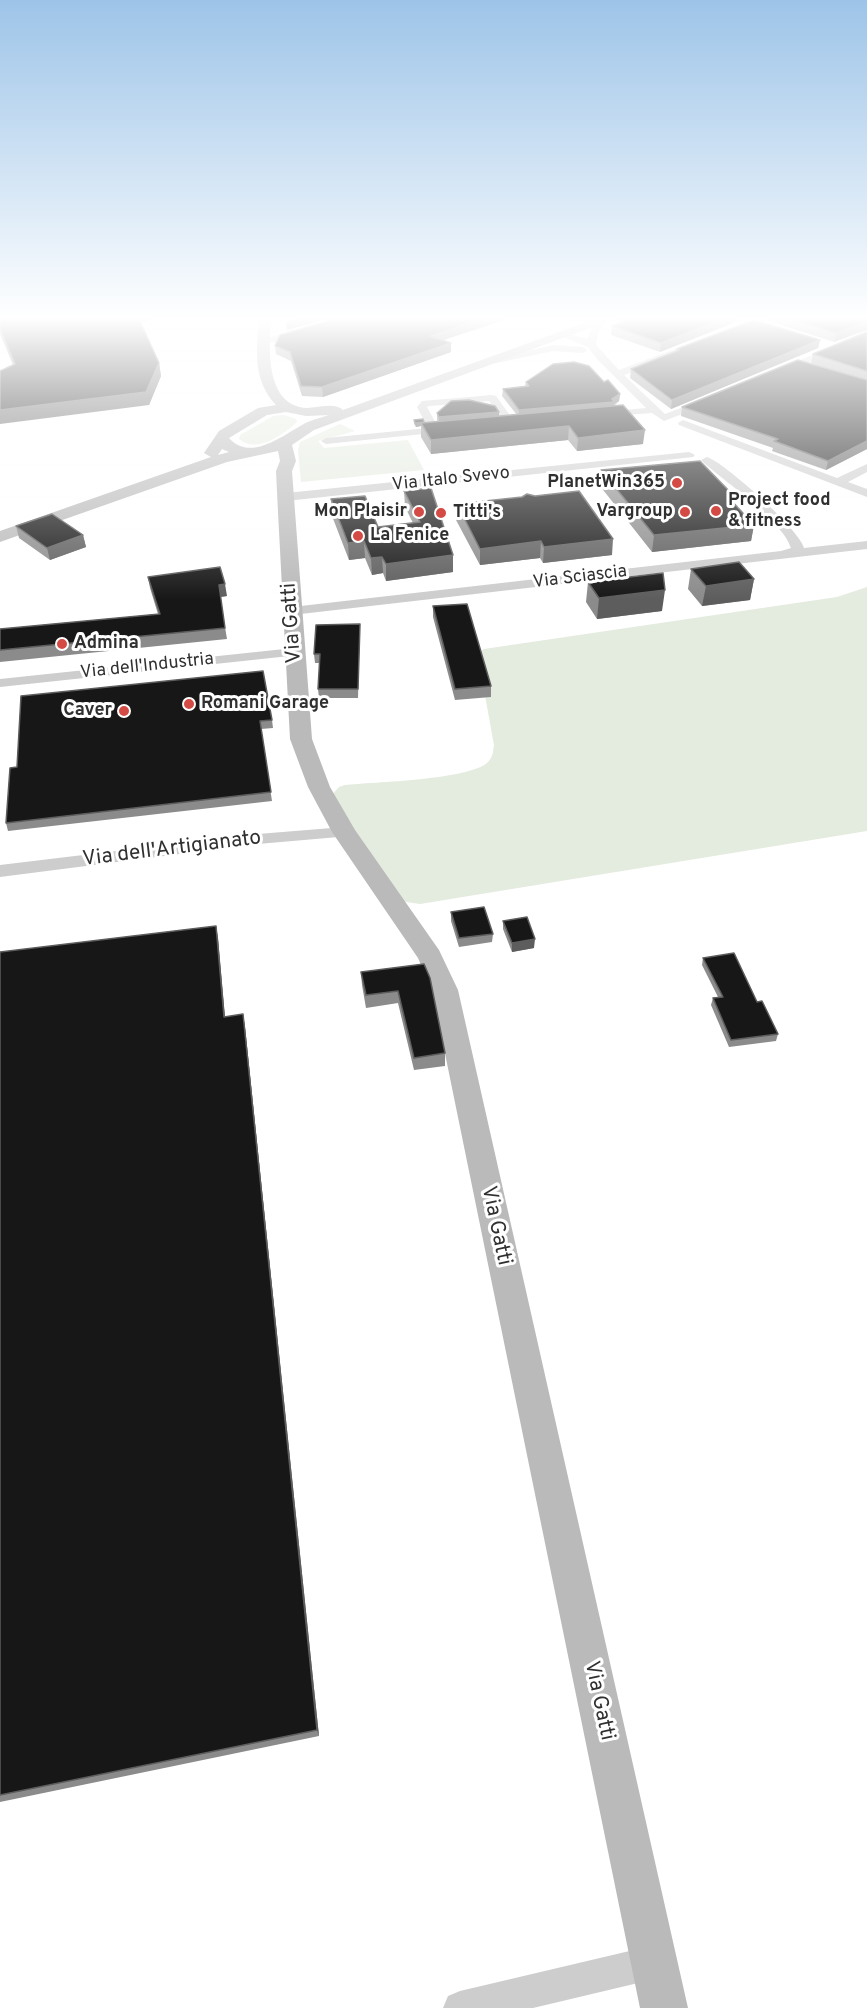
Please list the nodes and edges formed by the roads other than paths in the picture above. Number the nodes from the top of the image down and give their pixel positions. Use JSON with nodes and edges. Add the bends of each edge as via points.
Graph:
{"nodes":[{"id":1,"x":257,"y":413,"type":"edge"},
{"id":2,"x":285,"y":413,"type":"edge"},
{"id":3,"x":297,"y":413,"type":"edge"},
{"id":4,"x":322,"y":413,"type":"edge"},
{"id":5,"x":425,"y":413,"type":"edge"},
{"id":6,"x":503,"y":413,"type":"edge"},
{"id":7,"x":626,"y":413,"type":"edge"},
{"id":8,"x":657,"y":413,"type":"edge"},
{"id":9,"x":677,"y":413,"type":"edge"},
{"id":10,"x":303,"y":416,"type":"junction"},
{"id":11,"x":591,"y":416,"type":"edge"},
{"id":12,"x":664,"y":418,"type":"junction"},
{"id":13,"x":511,"y":423,"type":"edge"},
{"id":14,"x":683,"y":423,"type":"edge"},
{"id":15,"x":458,"y":429,"type":"edge"},
{"id":16,"x":435,"y":431,"type":"junction"},
{"id":17,"x":222,"y":440,"type":"junction"},
{"id":18,"x":326,"y":441,"type":"dead end"},
{"id":19,"x":284,"y":443,"type":"junction"},
{"id":20,"x":691,"y":447,"type":"junction"},
{"id":21,"x":750,"y":448,"type":"junction"},
{"id":22,"x":254,"y":451,"type":"junction"},
{"id":23,"x":707,"y":459,"type":"junction"},
{"id":24,"x":867,"y":467,"type":"edge"},
{"id":25,"x":183,"y":472,"type":"junction"},
{"id":26,"x":838,"y":482,"type":"junction"},
{"id":27,"x":285,"y":484,"type":"junction"},
{"id":28,"x":867,"y":493,"type":"edge"},
{"id":29,"x":0,"y":537,"type":"edge"},
{"id":30,"x":867,"y":545,"type":"edge"},
{"id":31,"x":785,"y":554,"type":"junction"},
{"id":32,"x":292,"y":611,"type":"junction"},
{"id":33,"x":294,"y":652,"type":"junction"},
{"id":34,"x":0,"y":683,"type":"edge"},
{"id":35,"x":344,"y":832,"type":"junction"},
{"id":36,"x":0,"y":871,"type":"edge"},
{"id":37,"x":655,"y":1962,"type":"junction"},
{"id":38,"x":460,"y":2008,"type":"edge"},
{"id":39,"x":664,"y":2008,"type":"edge"}],
"edges":[{"from":1,"to":17,"type":"main road","via":[[228,431]]},
{"from":2,"to":10,"type":"main road"},
{"from":3,"to":10,"type":"main road"},
{"from":4,"to":10,"type":"main road"},
{"from":5,"to":16,"type":"street"},
{"from":6,"to":13,"type":"street"},
{"from":7,"to":11,"type":"street"},
{"from":8,"to":12,"type":"street"},
{"from":9,"to":12,"type":"street"},
{"from":10,"to":19,"type":"main road"},
{"from":12,"to":20,"type":"street"},
{"from":14,"to":21,"type":"street"},
{"from":15,"to":16,"type":"street"},
{"from":16,"to":18,"type":"street"},
{"from":17,"to":22,"type":"main road","via":[[229,447]]},
{"from":17,"to":25,"type":"main road","via":[[211,455]]},
{"from":19,"to":22,"type":"main road"},
{"from":19,"to":27,"type":"main road","name":"Via Gatti","via":[[288,461]]},
{"from":20,"to":23,"type":"street"},
{"from":20,"to":27,"type":"street","name":"Via Italo Svevo"},
{"from":21,"to":23,"type":"street","via":[[722,452]]},
{"from":21,"to":26,"type":"street"},
{"from":22,"to":25,"type":"main road"},
{"from":22,"to":27,"type":"main road","via":[[277,460]]},
{"from":23,"to":31,"type":"street","via":[[792,537],[797,550]]},
{"from":24,"to":26,"type":"street"},
{"from":25,"to":29,"type":"main road"},
{"from":26,"to":28,"type":"street"},
{"from":27,"to":32,"type":"main road","name":"Via Gatti"},
{"from":30,"to":31,"type":"street","name":"Via Sciascia"},
{"from":31,"to":32,"type":"street","name":"Via Sciascia"},
{"from":32,"to":33,"type":"main road","name":"Via Gatti"},
{"from":33,"to":34,"type":"street","name":"Via dell'Industria"},
{"from":33,"to":35,"type":"main road","name":"Via Gatti","via":[[301,739],[319,787]]},
{"from":35,"to":36,"type":"street","name":"Via dell'Artigianato"},
{"from":35,"to":37,"type":"main road","name":"Via Gatti","via":[[430,956],[445,990]]},
{"from":37,"to":38,"type":"street"},
{"from":37,"to":39,"type":"main road","name":"Via Gatti"}]}
